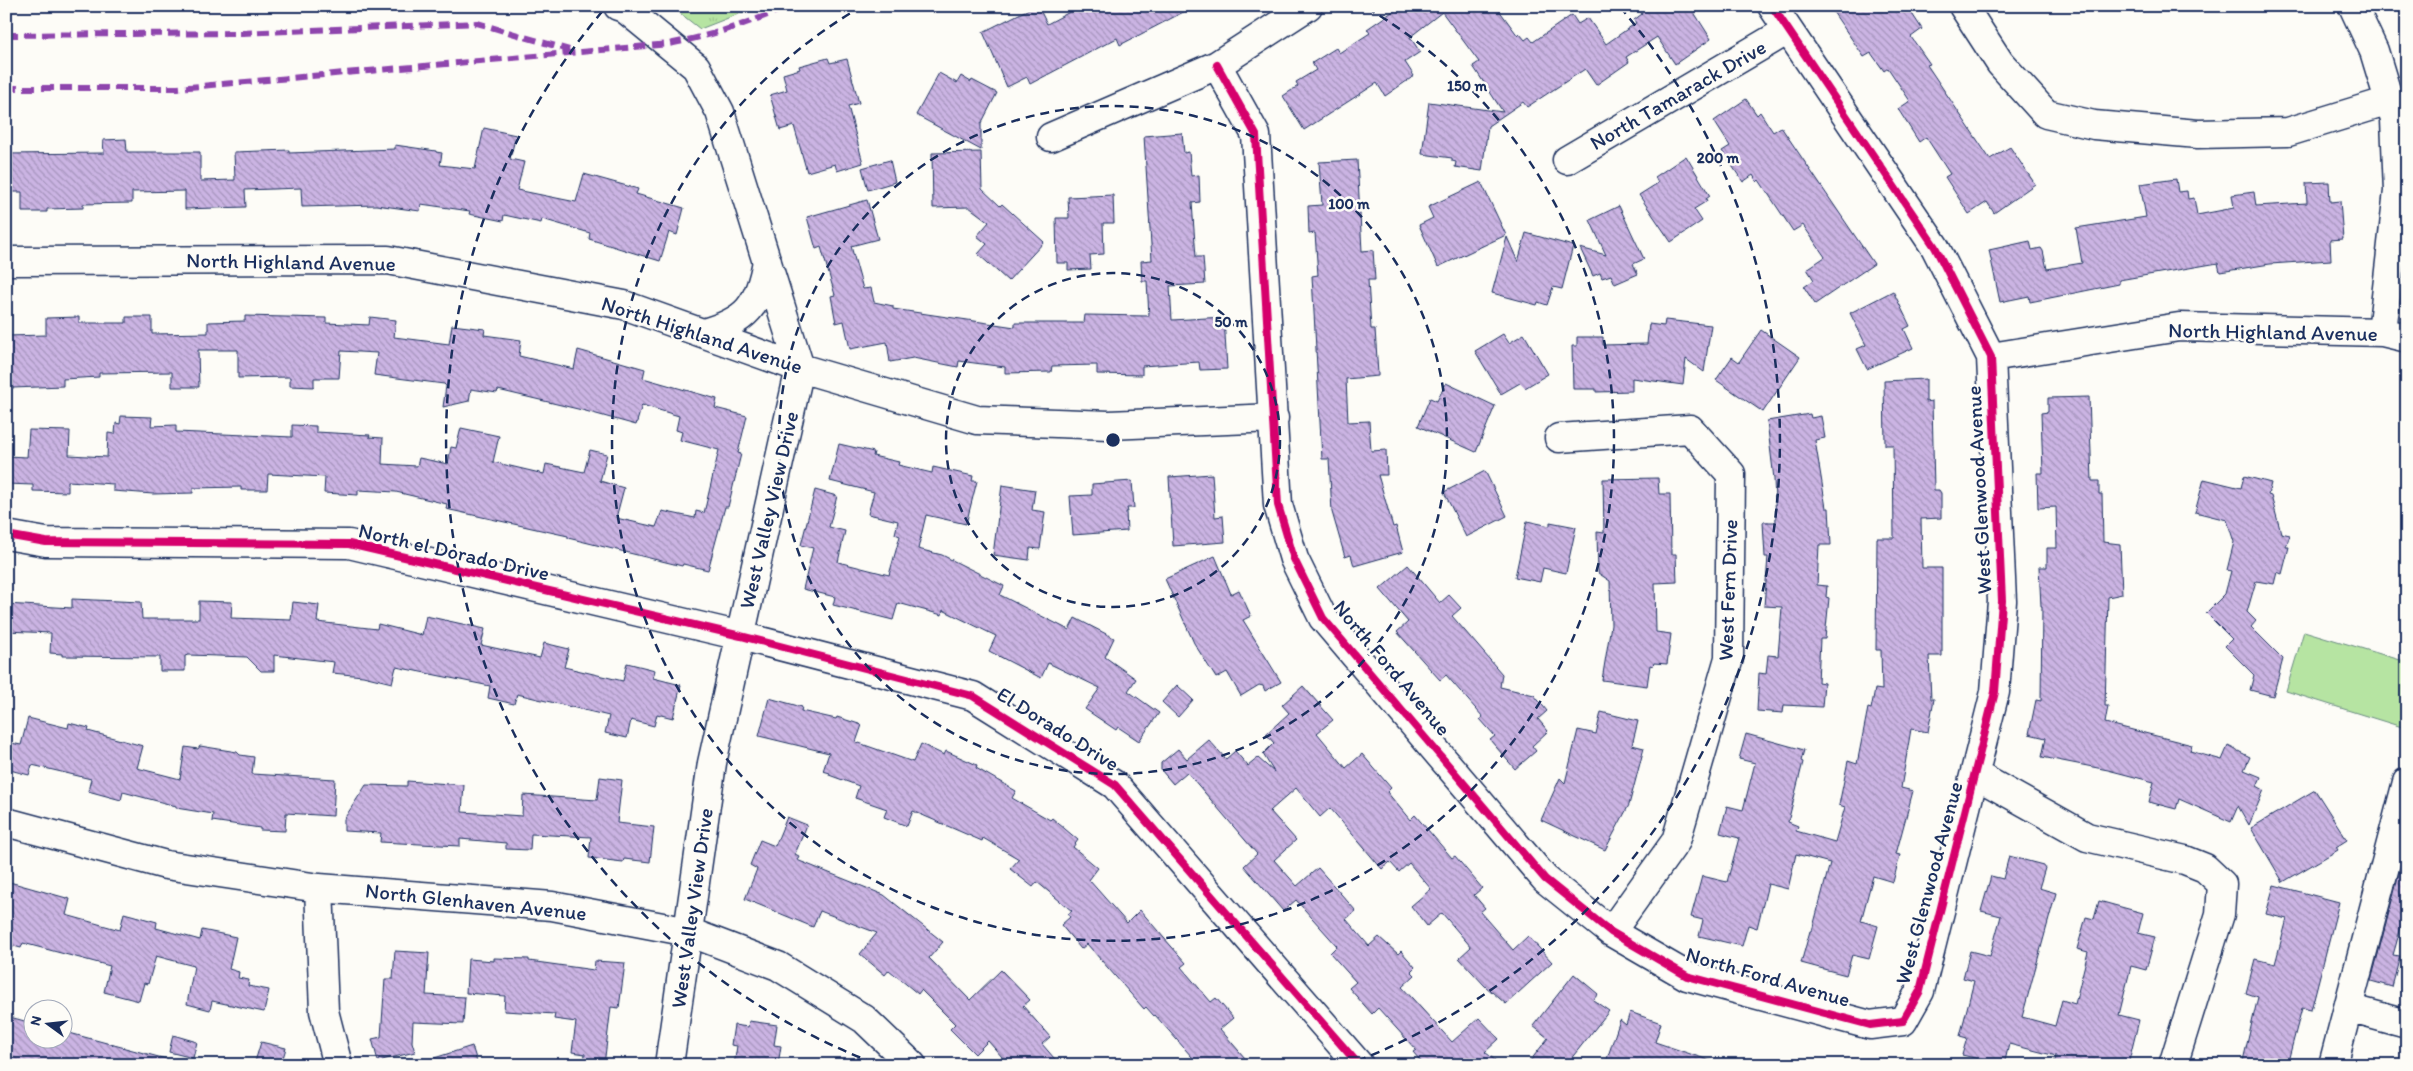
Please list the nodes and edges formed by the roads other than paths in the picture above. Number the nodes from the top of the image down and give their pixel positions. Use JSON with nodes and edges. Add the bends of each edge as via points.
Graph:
{"nodes":[{"id":1,"x":618,"y":6,"type":"edge"},
{"id":2,"x":1308,"y":6,"type":"edge"},
{"id":3,"x":1772,"y":6,"type":"edge"},
{"id":4,"x":1963,"y":6,"type":"edge"},
{"id":5,"x":2353,"y":6,"type":"edge"},
{"id":6,"x":1788,"y":30,"type":"junction"},
{"id":7,"x":1217,"y":65,"type":"junction"},
{"id":8,"x":2389,"y":101,"type":"junction"},
{"id":9,"x":1051,"y":137,"type":"dead end"},
{"id":10,"x":1567,"y":160,"type":"dead end"},
{"id":11,"x":6,"y":261,"type":"edge"},
{"id":12,"x":767,"y":261,"type":"junction"},
{"id":13,"x":703,"y":333,"type":"junction"},
{"id":14,"x":2394,"y":335,"type":"edge"},
{"id":15,"x":1991,"y":357,"type":"junction"},
{"id":16,"x":800,"y":368,"type":"junction"},
{"id":17,"x":1274,"y":418,"type":"junction"},
{"id":18,"x":1559,"y":438,"type":"dead end"},
{"id":19,"x":6,"y":535,"type":"edge"},
{"id":20,"x":741,"y":636,"type":"junction"},
{"id":21,"x":1976,"y":775,"type":"junction"},
{"id":22,"x":2407,"y":782,"type":"edge"},
{"id":23,"x":6,"y":822,"type":"edge"},
{"id":24,"x":319,"y":888,"type":"junction"},
{"id":25,"x":689,"y":932,"type":"junction"},
{"id":26,"x":1611,"y":932,"type":"junction"},
{"id":27,"x":2348,"y":1008,"type":"junction"},
{"id":28,"x":1903,"y":1021,"type":"joint"},
{"id":29,"x":2407,"y":1024,"type":"edge"},
{"id":30,"x":338,"y":1065,"type":"edge"},
{"id":31,"x":669,"y":1065,"type":"edge"},
{"id":32,"x":912,"y":1065,"type":"edge"},
{"id":33,"x":1359,"y":1065,"type":"edge"},
{"id":34,"x":2173,"y":1065,"type":"edge"},
{"id":35,"x":2333,"y":1065,"type":"edge"}],
"edges":[{"from":1,"to":12,"type":"street","name":"West Valley View Drive","via":[[696,68],[720,112]]},
{"from":2,"to":7,"type":"street"},
{"from":3,"to":6,"type":"street","name":"West Glenwood Avenue"},
{"from":4,"to":8,"type":"street","via":[[2000,64],[2046,114],[2094,125],[2198,134],[2288,132]]},
{"from":5,"to":8,"type":"street","via":[[2374,51]]},
{"from":6,"to":10,"type":"street","name":"North Tamarack Drive"},
{"from":6,"to":15,"type":"street","name":"West Glenwood Avenue","via":[[1935,247]]},
{"from":7,"to":9,"type":"street"},
{"from":7,"to":17,"type":"street","name":"North Ford Avenue","via":[[1256,135]]},
{"from":8,"to":14,"type":"street","via":[[2395,120],[2398,191]]},
{"from":11,"to":13,"type":"street","name":"North Highland Avenue","via":[[388,260],[624,305]]},
{"from":12,"to":13,"type":"street","via":[[762,287],[751,307],[729,326]]},
{"from":12,"to":16,"type":"street","name":"West Valley View Drive"},
{"from":13,"to":16,"type":"street","name":"North Highland Avenue"},
{"from":14,"to":15,"type":"street","name":"North Highland Avenue","via":[[2179,327]]},
{"from":15,"to":21,"type":"street","name":"West Glenwood Avenue","via":[[2002,601],[1995,692]]},
{"from":16,"to":17,"type":"street","name":"North Highland Avenue","via":[[977,420],[1109,425]]},
{"from":16,"to":20,"type":"street","name":"West Valley View Drive"},
{"from":17,"to":26,"type":"street","name":"North Ford Avenue","via":[[1278,506],[1294,559],[1323,618],[1545,878]]},
{"from":18,"to":26,"type":"street","name":"West Fern Drive","via":[[1690,429],[1731,474],[1729,658],[1676,841]]},
{"from":19,"to":20,"type":"street","name":"North el Dorado Drive","via":[[46,542],[349,544]]},
{"from":20,"to":25,"type":"street","name":"West Valley View Drive","via":[[712,763]]},
{"from":20,"to":33,"type":"street","name":"El Dorado Drive","via":[[973,696],[1114,785]]},
{"from":21,"to":28,"type":"street","name":"West Glenwood Avenue","via":[[1920,991]]},
{"from":21,"to":34,"type":"street","via":[[2087,837],[2185,860],[2205,868],[2222,884],[2220,914]]},
{"from":22,"to":27,"type":"street"},
{"from":23,"to":24,"type":"street","name":"North Glenhaven Avenue","via":[[166,865]]},
{"from":24,"to":25,"type":"street","name":"North Glenhaven Avenue","via":[[552,906]]},
{"from":24,"to":30,"type":"street","via":[[324,1012]]},
{"from":25,"to":31,"type":"street","name":"West Valley View Drive"},
{"from":25,"to":32,"type":"street","name":"North Glenhaven Avenue","via":[[778,966],[864,1020]]},
{"from":26,"to":28,"type":"street","name":"North Ford Avenue","via":[[1687,976],[1870,1025]]},
{"from":27,"to":29,"type":"street"},
{"from":27,"to":35,"type":"street"}]}
